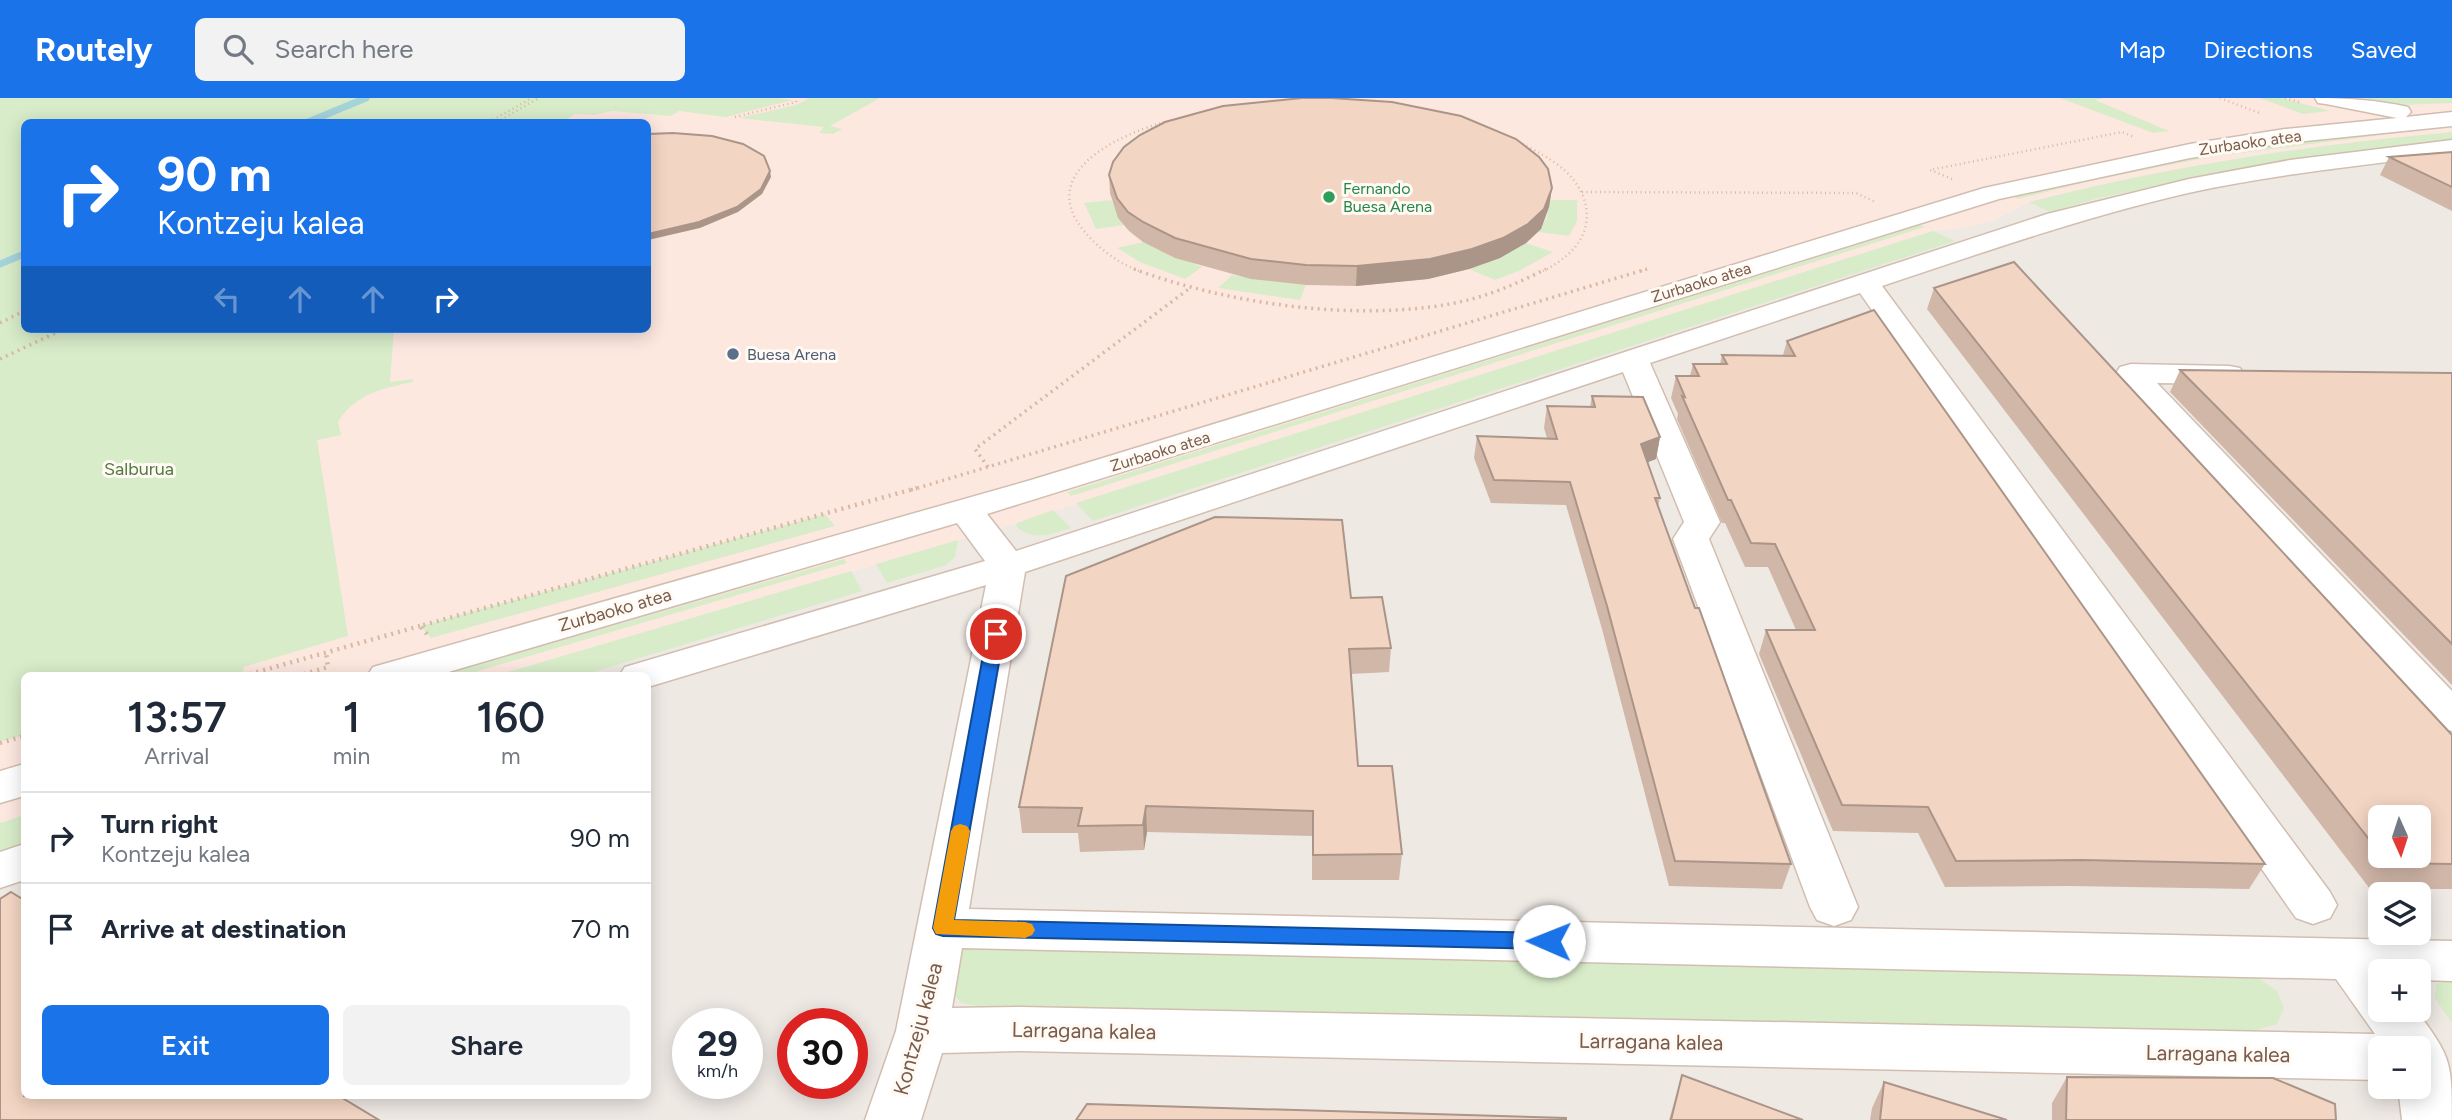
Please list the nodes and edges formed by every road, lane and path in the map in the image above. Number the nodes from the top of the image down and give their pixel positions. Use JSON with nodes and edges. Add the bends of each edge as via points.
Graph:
{"nodes":[{"id":1,"x":532,"y":98,"type":"edge"},
{"id":2,"x":539,"y":98,"type":"edge"},
{"id":3,"x":797,"y":98,"type":"edge"},
{"id":4,"x":2221,"y":98,"type":"edge"},
{"id":5,"x":2301,"y":98,"type":"edge"},
{"id":6,"x":2326,"y":98,"type":"edge"},
{"id":7,"x":2264,"y":115,"type":"dead end"},
{"id":8,"x":735,"y":117,"type":"dead end"},
{"id":9,"x":494,"y":119,"type":"edge"},
{"id":10,"x":501,"y":119,"type":"edge"},
{"id":11,"x":2377,"y":126,"type":"junction"},
{"id":12,"x":2450,"y":129,"type":"edge"},
{"id":13,"x":2141,"y":140,"type":"dead end"},
{"id":14,"x":1940,"y":182,"type":"dead end"},
{"id":15,"x":1583,"y":192,"type":"junction"},
{"id":16,"x":1884,"y":198,"type":"dead end"},
{"id":17,"x":1875,"y":201,"type":"junction"},
{"id":18,"x":1861,"y":205,"type":"dead end"},
{"id":19,"x":1940,"y":207,"type":"junction"},
{"id":20,"x":2005,"y":235,"type":"junction"},
{"id":21,"x":1650,"y":268,"type":"dead end"},
{"id":22,"x":1865,"y":281,"type":"junction"},
{"id":23,"x":1190,"y":288,"type":"junction"},
{"id":24,"x":21,"y":313,"type":"edge"},
{"id":25,"x":0,"y":324,"type":"edge"},
{"id":26,"x":55,"y":333,"type":"edge"},
{"id":27,"x":0,"y":359,"type":"edge"},
{"id":28,"x":1633,"y":359,"type":"junction"},
{"id":29,"x":2257,"y":375,"type":"edge"},
{"id":30,"x":988,"y":467,"type":"junction"},
{"id":31,"x":965,"y":510,"type":"junction"},
{"id":32,"x":825,"y":513,"type":"junction"},
{"id":33,"x":847,"y":544,"type":"junction"},
{"id":34,"x":1008,"y":566,"type":"junction"},
{"id":35,"x":420,"y":626,"type":"junction"},
{"id":36,"x":431,"y":638,"type":"dead end"},
{"id":37,"x":326,"y":653,"type":"junction"},
{"id":38,"x":257,"y":672,"type":"edge"},
{"id":39,"x":311,"y":672,"type":"edge"},
{"id":40,"x":401,"y":672,"type":"edge"},
{"id":41,"x":651,"y":672,"type":"edge"},
{"id":42,"x":2452,"y":717,"type":"edge"},
{"id":43,"x":21,"y":737,"type":"edge"},
{"id":44,"x":0,"y":743,"type":"edge"},
{"id":45,"x":21,"y":781,"type":"edge"},
{"id":46,"x":0,"y":787,"type":"edge"},
{"id":47,"x":21,"y":863,"type":"edge"},
{"id":48,"x":0,"y":870,"type":"edge"},
{"id":49,"x":2313,"y":905,"type":"dead end"},
{"id":50,"x":1834,"y":907,"type":"dead end"},
{"id":51,"x":943,"y":928,"type":"junction"},
{"id":52,"x":2349,"y":958,"type":"junction"},
{"id":53,"x":2452,"y":961,"type":"edge"},
{"id":54,"x":2368,"y":984,"type":"edge"},
{"id":55,"x":922,"y":1031,"type":"junction"},
{"id":56,"x":2368,"y":1055,"type":"edge"},
{"id":57,"x":2426,"y":1099,"type":"edge"},
{"id":58,"x":893,"y":1120,"type":"edge"},
{"id":59,"x":2430,"y":1120,"type":"edge"}],
"edges":[{"from":1,"to":9,"type":"path"},
{"from":2,"to":10,"type":"path"},
{"from":3,"to":8,"type":"path","via":[[796,102]]},
{"from":4,"to":7,"type":"path"},
{"from":5,"to":11,"type":"street","via":[[2352,112]]},
{"from":6,"to":12,"type":"street"},
{"from":11,"to":12,"type":"street","name":"Zurbaoko atea"},
{"from":11,"to":19,"type":"street","name":"Zurbaoko atea","via":[[2190,151]]},
{"from":12,"to":20,"type":"street","name":"Zurbaoko atea","via":[[2189,186]]},
{"from":13,"to":14,"type":"path","via":[[2122,132],[1930,170],[1952,178]]},
{"from":15,"to":17,"type":"path","via":[[1856,193]]},
{"from":15,"to":23,"type":"path","via":[[1585,235],[1570,257],[1492,295],[1430,307],[1298,308]]},
{"from":15,"to":23,"type":"path","via":[[1568,172],[1544,154],[1513,138],[1434,115],[1297,104],[1192,115],[1130,133],[1104,147],[1080,167],[1069,189],[1069,209],[1080,232],[1106,254],[1141,272]]},
{"from":16,"to":17,"type":"path"},
{"from":17,"to":18,"type":"path"},
{"from":19,"to":20,"type":"street"},
{"from":19,"to":31,"type":"street","name":"Zurbaoko atea"},
{"from":20,"to":22,"type":"street","name":"Zurbaoko atea"},
{"from":21,"to":30,"type":"path"},
{"from":22,"to":28,"type":"street","name":"Zurbaoko atea"},
{"from":22,"to":49,"type":"street"},
{"from":23,"to":30,"type":"path","via":[[975,449]]},
{"from":24,"to":25,"type":"path"},
{"from":26,"to":27,"type":"path"},
{"from":28,"to":34,"type":"street","name":"Zurbaoko atea"},
{"from":28,"to":50,"type":"street","via":[[1702,522],[1691,540]]},
{"from":29,"to":42,"type":"street","via":[[2131,373]]},
{"from":30,"to":32,"type":"path"},
{"from":31,"to":33,"type":"street","name":"Zurbaoko atea"},
{"from":31,"to":34,"type":"street"},
{"from":32,"to":33,"type":"path"},
{"from":32,"to":35,"type":"path"},
{"from":33,"to":40,"type":"street","name":"Zurbaoko atea"},
{"from":34,"to":41,"type":"street","name":"Zurbaoko atea"},
{"from":34,"to":51,"type":"street","name":"Kontzeju kalea"},
{"from":35,"to":36,"type":"path"},
{"from":35,"to":37,"type":"path"},
{"from":37,"to":38,"type":"path"},
{"from":37,"to":39,"type":"path","via":[[328,667]]},
{"from":43,"to":44,"type":"path"},
{"from":45,"to":46,"type":"street"},
{"from":47,"to":48,"type":"street"},
{"from":51,"to":52,"type":"street"},
{"from":51,"to":55,"type":"street","name":"Kontzeju kalea"},
{"from":52,"to":53,"type":"street"},
{"from":52,"to":54,"type":"street"},
{"from":55,"to":56,"type":"street","name":"Larragana kalea","via":[[1020,1029]]},
{"from":55,"to":58,"type":"street","name":"Kontzeju kalea"},
{"from":57,"to":59,"type":"street"}]}
